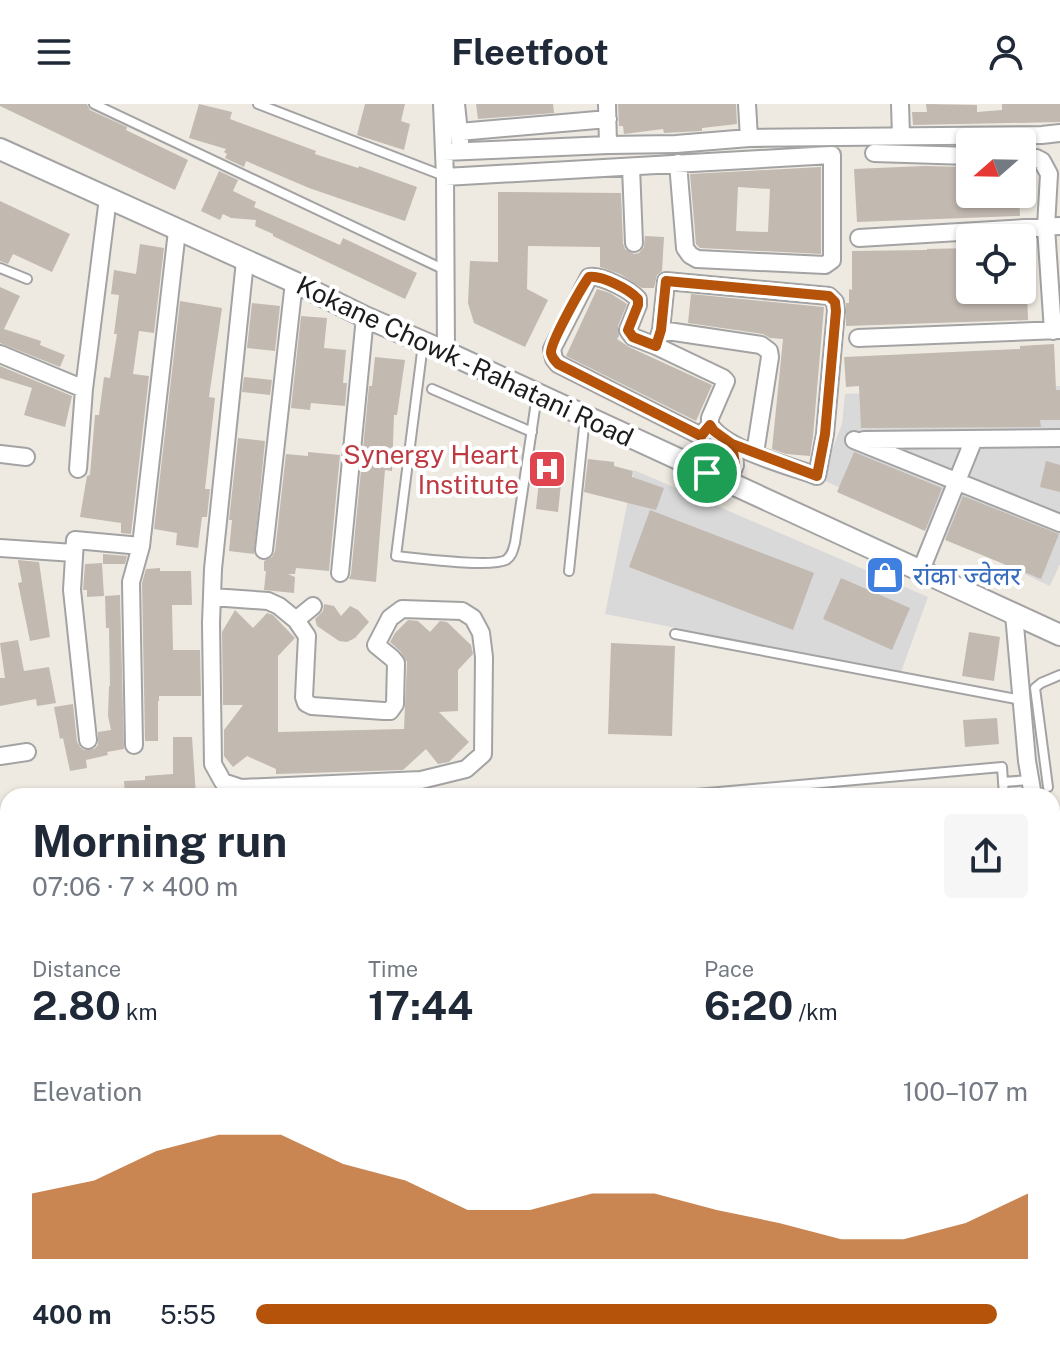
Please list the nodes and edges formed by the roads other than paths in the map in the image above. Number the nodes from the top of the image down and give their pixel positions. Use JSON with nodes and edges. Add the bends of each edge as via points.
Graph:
{"nodes":[{"id":1,"x":94,"y":104,"type":"edge"},
{"id":2,"x":258,"y":104,"type":"edge"},
{"id":3,"x":442,"y":104,"type":"edge"},
{"id":4,"x":456,"y":104,"type":"edge"},
{"id":5,"x":747,"y":104,"type":"edge"},
{"id":6,"x":900,"y":104,"type":"edge"},
{"id":7,"x":608,"y":112,"type":"edge"},
{"id":8,"x":459,"y":132,"type":"junction"},
{"id":9,"x":1060,"y":133,"type":"edge"},
{"id":10,"x":901,"y":136,"type":"junction"},
{"id":11,"x":749,"y":138,"type":"junction"},
{"id":12,"x":608,"y":145,"type":"junction"},
{"id":13,"x":0,"y":149,"type":"edge"},
{"id":14,"x":461,"y":151,"type":"junction"},
{"id":15,"x":444,"y":152,"type":"junction"},
{"id":16,"x":874,"y":153,"type":"dead end"},
{"id":17,"x":956,"y":156,"type":"edge"},
{"id":18,"x":1036,"y":158,"type":"edge"},
{"id":19,"x":678,"y":163,"type":"junction"},
{"id":20,"x":631,"y":167,"type":"junction"},
{"id":21,"x":445,"y":177,"type":"junction"},
{"id":22,"x":108,"y":198,"type":"junction"},
{"id":23,"x":1053,"y":227,"type":"edge"},
{"id":24,"x":177,"y":231,"type":"junction"},
{"id":25,"x":859,"y":238,"type":"dead end"},
{"id":26,"x":634,"y":243,"type":"dead end"},
{"id":27,"x":245,"y":261,"type":"junction"},
{"id":28,"x":0,"y":268,"type":"edge"},
{"id":29,"x":446,"y":270,"type":"junction"},
{"id":30,"x":27,"y":279,"type":"dead end"},
{"id":31,"x":294,"y":282,"type":"junction"},
{"id":32,"x":365,"y":317,"type":"junction"},
{"id":33,"x":1056,"y":330,"type":"edge"},
{"id":34,"x":659,"y":338,"type":"junction"},
{"id":35,"x":858,"y":338,"type":"dead end"},
{"id":36,"x":423,"y":342,"type":"junction"},
{"id":37,"x":446,"y":352,"type":"junction"},
{"id":38,"x":0,"y":354,"type":"edge"},
{"id":39,"x":84,"y":389,"type":"junction"},
{"id":40,"x":432,"y":389,"type":"dead end"},
{"id":41,"x":537,"y":394,"type":"junction"},
{"id":42,"x":585,"y":416,"type":"junction"},
{"id":43,"x":710,"y":425,"type":"junction"},
{"id":44,"x":532,"y":432,"type":"junction"},
{"id":45,"x":1060,"y":438,"type":"edge"},
{"id":46,"x":974,"y":439,"type":"junction"},
{"id":47,"x":732,"y":444,"type":"junction"},
{"id":48,"x":755,"y":453,"type":"junction"},
{"id":49,"x":0,"y":454,"type":"edge"},
{"id":50,"x":26,"y":457,"type":"dead end"},
{"id":51,"x":78,"y":469,"type":"dead end"},
{"id":52,"x":707,"y":473,"type":"junction"},
{"id":53,"x":957,"y":481,"type":"junction"},
{"id":54,"x":728,"y":482,"type":"junction"},
{"id":55,"x":1060,"y":523,"type":"edge"},
{"id":56,"x":141,"y":546,"type":"junction"},
{"id":57,"x":0,"y":548,"type":"edge"},
{"id":58,"x":264,"y":550,"type":"dead end"},
{"id":59,"x":74,"y":553,"type":"junction"},
{"id":60,"x":921,"y":570,"type":"junction"},
{"id":61,"x":569,"y":571,"type":"dead end"},
{"id":62,"x":340,"y":573,"type":"dead end"},
{"id":63,"x":212,"y":597,"type":"junction"},
{"id":64,"x":313,"y":606,"type":"dead end"},
{"id":65,"x":1014,"y":614,"type":"junction"},
{"id":66,"x":296,"y":620,"type":"junction"},
{"id":67,"x":675,"y":634,"type":"dead end"},
{"id":68,"x":1060,"y":635,"type":"edge"},
{"id":69,"x":1060,"y":675,"type":"edge"},
{"id":70,"x":1021,"y":700,"type":"junction"},
{"id":71,"x":88,"y":740,"type":"dead end"},
{"id":72,"x":134,"y":745,"type":"dead end"},
{"id":73,"x":27,"y":752,"type":"dead end"},
{"id":74,"x":0,"y":756,"type":"edge"},
{"id":75,"x":1003,"y":782,"type":"junction"},
{"id":76,"x":1048,"y":787,"type":"dead end"},
{"id":77,"x":764,"y":788,"type":"edge"},
{"id":78,"x":1003,"y":788,"type":"edge"},
{"id":79,"x":1031,"y":788,"type":"edge"}],
"edges":[{"from":1,"to":29,"type":"lane"},
{"from":2,"to":21,"type":"lane"},
{"from":3,"to":15,"type":"street"},
{"from":4,"to":8,"type":"street"},
{"from":5,"to":11,"type":"street"},
{"from":6,"to":10,"type":"street"},
{"from":7,"to":8,"type":"street"},
{"from":7,"to":12,"type":"street"},
{"from":8,"to":14,"type":"street"},
{"from":9,"to":10,"type":"street"},
{"from":10,"to":11,"type":"street"},
{"from":11,"to":12,"type":"street"},
{"from":12,"to":14,"type":"street"},
{"from":13,"to":22,"type":"street","name":"Kokane Chowk - Rahatani Road"},
{"from":14,"to":15,"type":"street"},
{"from":15,"to":21,"type":"street"},
{"from":16,"to":17,"type":"street"},
{"from":18,"to":23,"type":"street","via":[[1049,174]]},
{"from":19,"to":19,"type":"street","via":[[832,155],[832,260],[825,265],[690,255],[685,248]]},
{"from":19,"to":20,"type":"street"},
{"from":20,"to":21,"type":"street"},
{"from":20,"to":26,"type":"street"},
{"from":21,"to":29,"type":"street"},
{"from":22,"to":24,"type":"street","name":"Kokane Chowk - Rahatani Road"},
{"from":22,"to":39,"type":"street"},
{"from":23,"to":25,"type":"street"},
{"from":23,"to":33,"type":"street"},
{"from":24,"to":27,"type":"street","name":"Kokane Chowk - Rahatani Road"},
{"from":24,"to":56,"type":"street"},
{"from":27,"to":31,"type":"street","name":"Kokane Chowk - Rahatani Road"},
{"from":27,"to":63,"type":"street"},
{"from":28,"to":30,"type":"lane"},
{"from":29,"to":37,"type":"street"},
{"from":31,"to":32,"type":"street","name":"Kokane Chowk - Rahatani Road"},
{"from":31,"to":58,"type":"street"},
{"from":32,"to":36,"type":"street","name":"Kokane Chowk - Rahatani Road"},
{"from":32,"to":62,"type":"street"},
{"from":33,"to":35,"type":"street"},
{"from":34,"to":43,"type":"street","via":[[726,381]]},
{"from":34,"to":43,"type":"street","via":[[633,337],[628,330],[638,299],[592,276],[551,353],[558,364],[701,436]]},
{"from":34,"to":48,"type":"street","via":[[761,345],[769,351]]},
{"from":34,"to":48,"type":"street","via":[[666,281],[829,296],[835,302],[817,476]]},
{"from":36,"to":37,"type":"street","name":"Kokane Chowk - Rahatani Road"},
{"from":36,"to":44,"type":"lane","via":[[396,556],[484,563],[511,556]]},
{"from":37,"to":41,"type":"street","name":"Kokane Chowk - Rahatani Road"},
{"from":38,"to":39,"type":"street"},
{"from":39,"to":51,"type":"street"},
{"from":40,"to":44,"type":"lane"},
{"from":41,"to":42,"type":"street","name":"Kokane Chowk - Rahatani Road"},
{"from":41,"to":44,"type":"lane"},
{"from":42,"to":52,"type":"street","name":"Kokane Chowk - Rahatani Road"},
{"from":42,"to":61,"type":"lane"},
{"from":43,"to":47,"type":"street"},
{"from":45,"to":46,"type":"street"},
{"from":46,"to":53,"type":"street"},
{"from":46,"to":53,"type":"street","via":[[854,440]]},
{"from":47,"to":48,"type":"street"},
{"from":47,"to":52,"type":"street","via":[[714,456]]},
{"from":47,"to":54,"type":"street","via":[[735,465]]},
{"from":49,"to":50,"type":"street"},
{"from":52,"to":54,"type":"street","name":"Kokane Chowk - Rahatani Road"},
{"from":53,"to":55,"type":"street"},
{"from":53,"to":60,"type":"street"},
{"from":54,"to":60,"type":"street","name":"Kokane Chowk - Rahatani Road"},
{"from":56,"to":59,"type":"street","via":[[75,540]]},
{"from":56,"to":72,"type":"street","via":[[131,582]]},
{"from":57,"to":59,"type":"street"},
{"from":59,"to":71,"type":"street","via":[[72,590]]},
{"from":60,"to":65,"type":"street","name":"Kokane Chowk - Rahatani Road"},
{"from":63,"to":66,"type":"street","via":[[268,601]]},
{"from":63,"to":66,"type":"street","via":[[213,764],[223,782],[241,788],[421,780],[466,769],[483,754],[484,657],[473,618],[462,611],[402,609],[390,618],[376,645],[396,663],[395,704],[390,711],[306,703],[307,636]]},
{"from":64,"to":66,"type":"street"},
{"from":65,"to":68,"type":"street","name":"Kokane Chowk - Rahatani Road"},
{"from":65,"to":70,"type":"street"},
{"from":67,"to":70,"type":"lane"},
{"from":69,"to":76,"type":"lane","via":[[1035,688]]},
{"from":70,"to":79,"type":"street"},
{"from":73,"to":74,"type":"street"},
{"from":75,"to":77,"type":"lane","via":[[1002,767]]},
{"from":75,"to":78,"type":"lane"},
{"from":75,"to":79,"type":"lane"}]}
